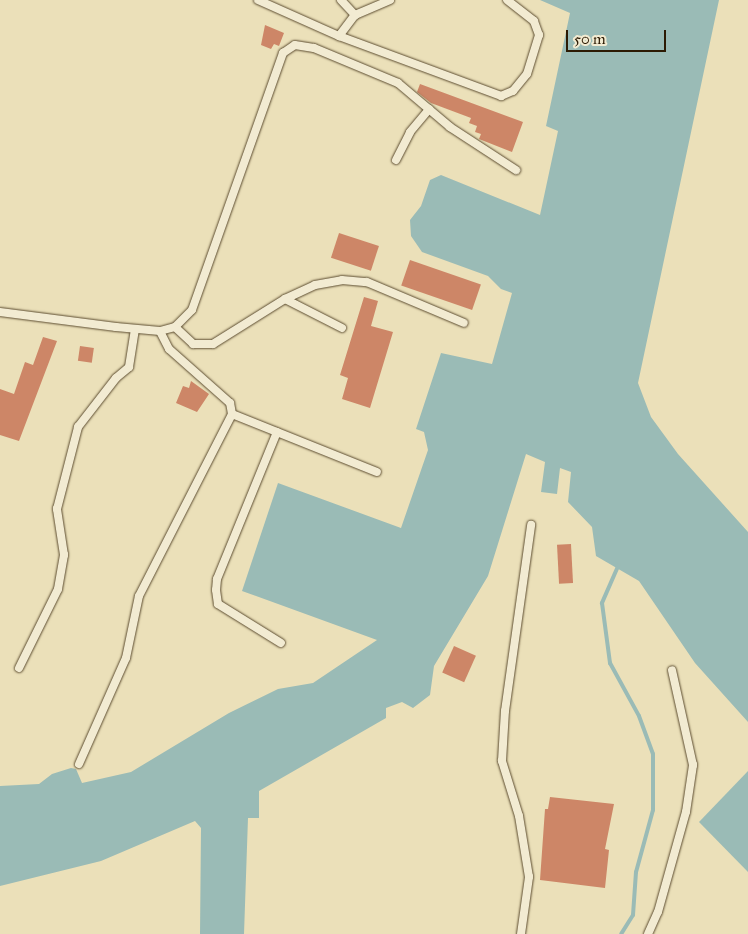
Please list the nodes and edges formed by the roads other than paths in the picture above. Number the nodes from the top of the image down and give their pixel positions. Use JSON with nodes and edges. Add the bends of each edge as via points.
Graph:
{"nodes":[{"id":1,"x":341,"y":0,"type":"edge"},
{"id":2,"x":390,"y":0,"type":"edge"},
{"id":3,"x":507,"y":0,"type":"edge"},
{"id":4,"x":262,"y":1,"type":"edge"},
{"id":5,"x":355,"y":15,"type":"junction"},
{"id":6,"x":339,"y":36,"type":"junction"},
{"id":7,"x":429,"y":109,"type":"junction"},
{"id":8,"x":396,"y":160,"type":"dead end"},
{"id":9,"x":516,"y":170,"type":"dead end"},
{"id":10,"x":285,"y":300,"type":"junction"},
{"id":11,"x":0,"y":312,"type":"edge"},
{"id":12,"x":464,"y":323,"type":"dead end"},
{"id":13,"x":175,"y":327,"type":"junction"},
{"id":14,"x":342,"y":328,"type":"dead end"},
{"id":15,"x":134,"y":329,"type":"junction"},
{"id":16,"x":160,"y":331,"type":"junction"},
{"id":17,"x":232,"y":414,"type":"junction"},
{"id":18,"x":277,"y":432,"type":"junction"},
{"id":19,"x":377,"y":472,"type":"dead end"},
{"id":20,"x":531,"y":525,"type":"dead end"},
{"id":21,"x":281,"y":643,"type":"dead end"},
{"id":22,"x":19,"y":668,"type":"dead end"},
{"id":23,"x":672,"y":670,"type":"dead end"},
{"id":24,"x":79,"y":764,"type":"dead end"},
{"id":25,"x":520,"y":934,"type":"edge"},
{"id":26,"x":648,"y":934,"type":"edge"}],
"edges":[{"from":1,"to":5,"type":"lane"},
{"from":2,"to":5,"type":"lane"},
{"from":3,"to":6,"type":"lane","via":[[534,22],[539,35],[527,74],[513,91],[500,96]]},
{"from":4,"to":6,"type":"lane"},
{"from":5,"to":6,"type":"lane"},
{"from":7,"to":8,"type":"lane","via":[[410,132]]},
{"from":7,"to":9,"type":"lane"},
{"from":7,"to":13,"type":"lane","via":[[398,83],[314,48],[295,45],[283,53],[192,310]]},
{"from":10,"to":12,"type":"lane","via":[[315,285],[342,280],[367,282]]},
{"from":10,"to":13,"type":"lane","via":[[213,344],[193,344]]},
{"from":10,"to":14,"type":"lane"},
{"from":11,"to":15,"type":"lane"},
{"from":13,"to":16,"type":"lane"},
{"from":15,"to":16,"type":"lane"},
{"from":15,"to":22,"type":"lane","via":[[130,367],[116,378],[78,427],[57,509],[64,555],[58,589]]},
{"from":16,"to":17,"type":"lane","via":[[169,349],[230,403]]},
{"from":17,"to":18,"type":"lane"},
{"from":17,"to":24,"type":"lane","via":[[139,596],[126,658]]},
{"from":18,"to":19,"type":"lane"},
{"from":18,"to":21,"type":"lane","via":[[217,579],[216,590],[218,604]]},
{"from":20,"to":25,"type":"lane","via":[[505,710],[502,761],[519,816],[529,877]]},
{"from":23,"to":26,"type":"lane","via":[[693,765],[686,812],[658,912]]}]}
